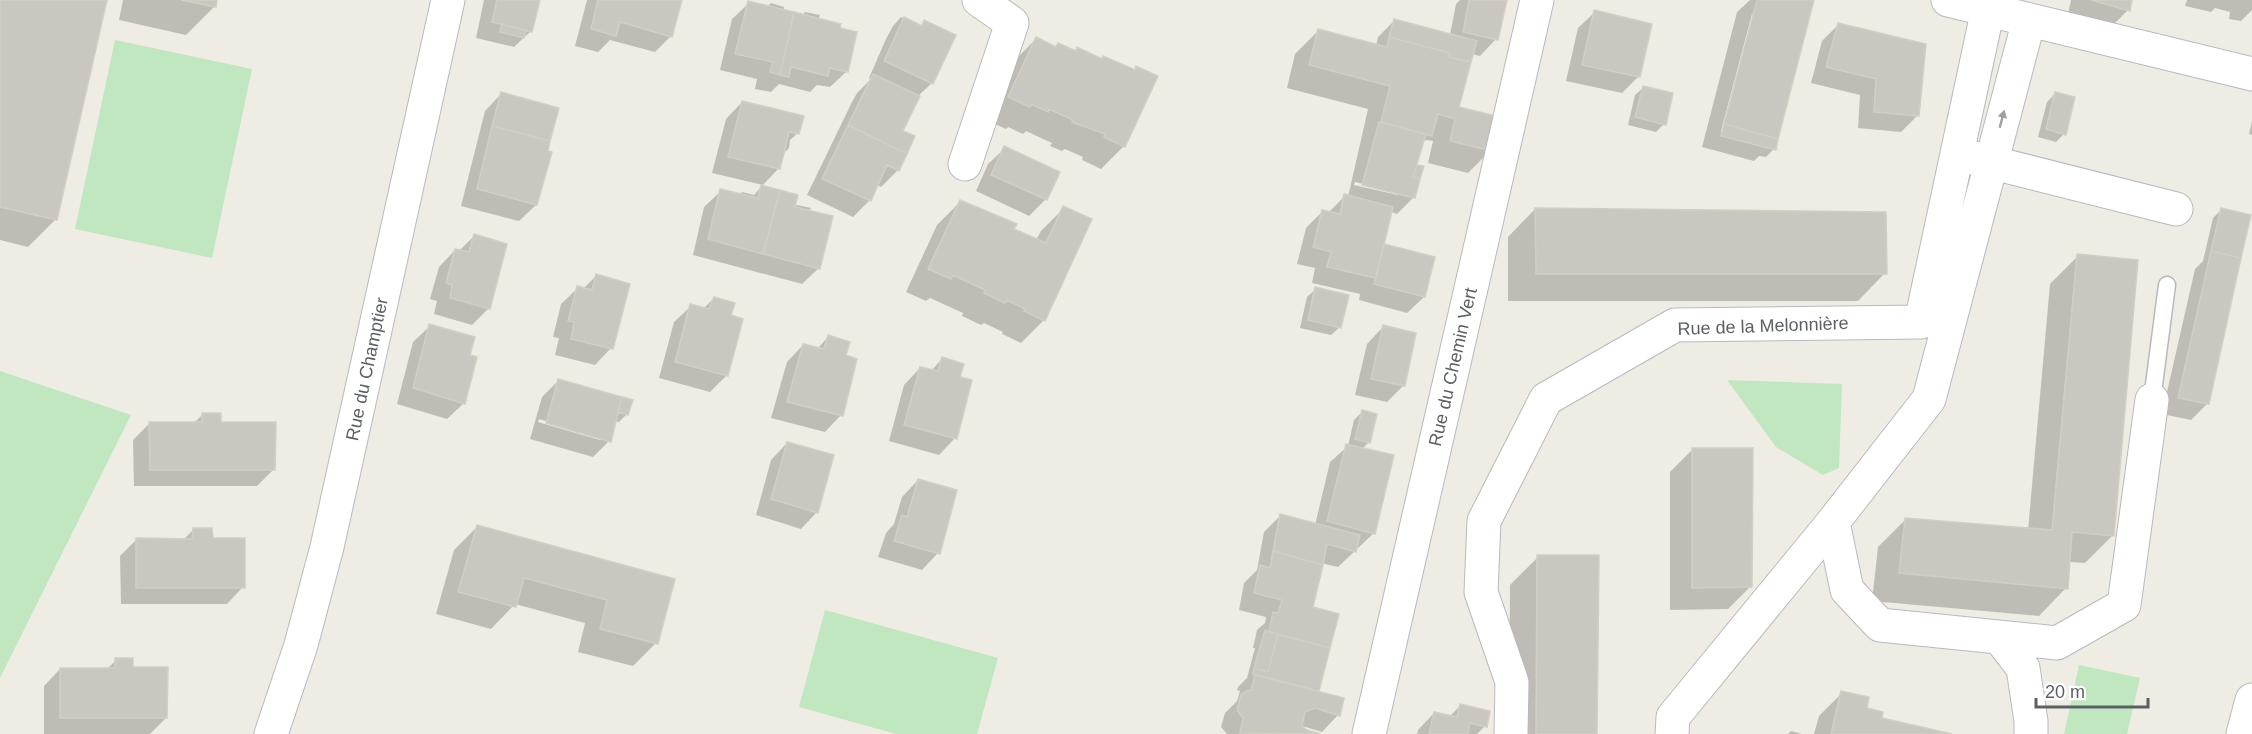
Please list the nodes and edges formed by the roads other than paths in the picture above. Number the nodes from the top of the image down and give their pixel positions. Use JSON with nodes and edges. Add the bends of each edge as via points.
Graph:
{"nodes":[{"id":1,"x":448,"y":0,"type":"edge"},
{"id":2,"x":979,"y":0,"type":"edge"},
{"id":3,"x":1537,"y":0,"type":"edge"},
{"id":4,"x":1948,"y":0,"type":"edge"},
{"id":5,"x":1988,"y":9,"type":"junction"},
{"id":6,"x":2029,"y":20,"type":"junction"},
{"id":7,"x":2252,"y":74,"type":"edge"},
{"id":8,"x":1956,"y":154,"type":"junction"},
{"id":9,"x":1991,"y":162,"type":"junction"},
{"id":10,"x":965,"y":164,"type":"dead end"},
{"id":11,"x":2176,"y":209,"type":"dead end"},
{"id":12,"x":2167,"y":285,"type":"dead end"},
{"id":13,"x":1934,"y":325,"type":"junction"},
{"id":14,"x":2152,"y":400,"type":"joint"},
{"id":15,"x":1833,"y":522,"type":"junction"},
{"id":16,"x":1999,"y":637,"type":"junction"},
{"id":17,"x":2252,"y":700,"type":"edge"},
{"id":18,"x":271,"y":734,"type":"edge"},
{"id":19,"x":1369,"y":734,"type":"edge"},
{"id":20,"x":1511,"y":734,"type":"edge"},
{"id":21,"x":1672,"y":734,"type":"edge"},
{"id":22,"x":2031,"y":734,"type":"edge"},
{"id":23,"x":2243,"y":734,"type":"edge"}],
"edges":[{"from":1,"to":18,"type":"street","name":"Rue du Champtier","via":[[327,547],[301,645]]},
{"from":2,"to":10,"type":"street","via":[[1012,23]]},
{"from":3,"to":19,"type":"street","name":"Rue du Chemin Vert"},
{"from":4,"to":5,"type":"street"},
{"from":5,"to":6,"type":"street"},
{"from":5,"to":8,"type":"street"},
{"from":6,"to":7,"type":"street"},
{"from":9,"to":6,"type":"street","one_way":true},
{"from":8,"to":9,"type":"street"},
{"from":8,"to":13,"type":"street"},
{"from":9,"to":11,"type":"street"},
{"from":9,"to":13,"type":"street"},
{"from":12,"to":14,"type":"lane"},
{"from":13,"to":15,"type":"street","via":[[1929,399]]},
{"from":13,"to":20,"type":"street","name":"Rue de la Melonnière","via":[[1675,326],[1546,399],[1484,521],[1481,592],[1512,682]]},
{"from":14,"to":16,"type":"street","via":[[2124,605],[2057,643]]},
{"from":15,"to":16,"type":"street","via":[[1847,590],[1880,625]]},
{"from":15,"to":21,"type":"street","via":[[1672,717]]},
{"from":16,"to":22,"type":"street","via":[[2023,668]]},
{"from":17,"to":23,"type":"street"}]}
